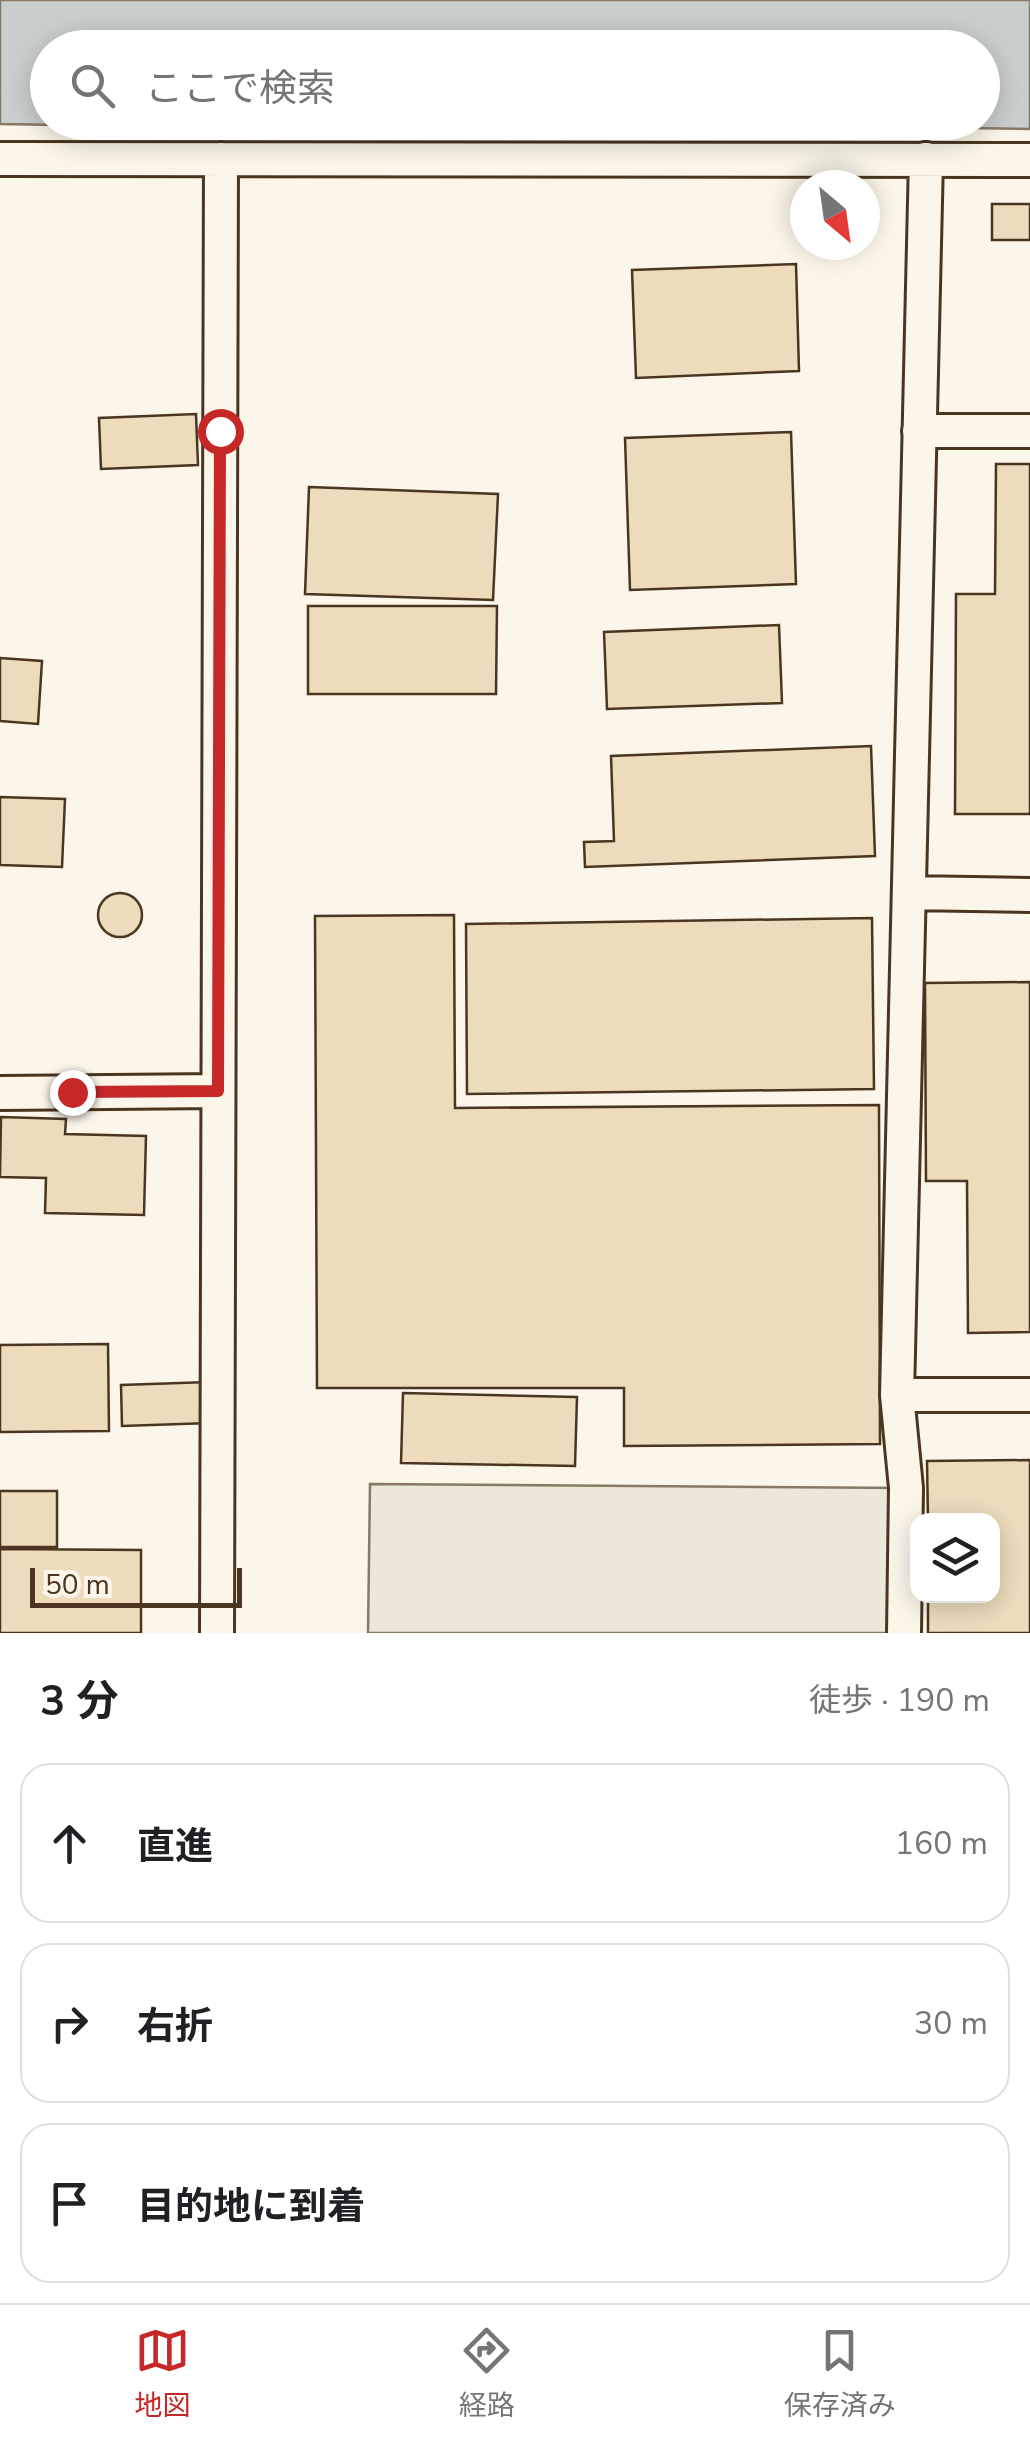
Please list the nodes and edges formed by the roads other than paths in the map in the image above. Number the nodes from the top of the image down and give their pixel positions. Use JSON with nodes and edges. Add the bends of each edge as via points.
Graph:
{"nodes":[{"id":1,"x":0,"y":159,"type":"edge"},
{"id":2,"x":220,"y":159,"type":"junction"},
{"id":3,"x":926,"y":160,"type":"junction"},
{"id":4,"x":1030,"y":160,"type":"edge"},
{"id":5,"x":1030,"y":431,"type":"edge"},
{"id":6,"x":919,"y":432,"type":"junction"},
{"id":7,"x":908,"y":893,"type":"junction"},
{"id":8,"x":1030,"y":895,"type":"edge"},
{"id":9,"x":218,"y":1091,"type":"junction"},
{"id":10,"x":0,"y":1092,"type":"edge"},
{"id":11,"x":1030,"y":1395,"type":"edge"},
{"id":12,"x":897,"y":1396,"type":"junction"},
{"id":13,"x":217,"y":1633,"type":"edge"},
{"id":14,"x":904,"y":1633,"type":"edge"}],
"edges":[{"from":1,"to":2,"type":"street"},
{"from":2,"to":3,"type":"street"},
{"from":2,"to":9,"type":"street"},
{"from":3,"to":4,"type":"street"},
{"from":3,"to":6,"type":"street"},
{"from":5,"to":6,"type":"street"},
{"from":6,"to":7,"type":"street"},
{"from":7,"to":8,"type":"street"},
{"from":7,"to":12,"type":"street"},
{"from":9,"to":10,"type":"street"},
{"from":9,"to":13,"type":"street"},
{"from":11,"to":12,"type":"street"},
{"from":12,"to":14,"type":"street","via":[[906,1488]]}]}
